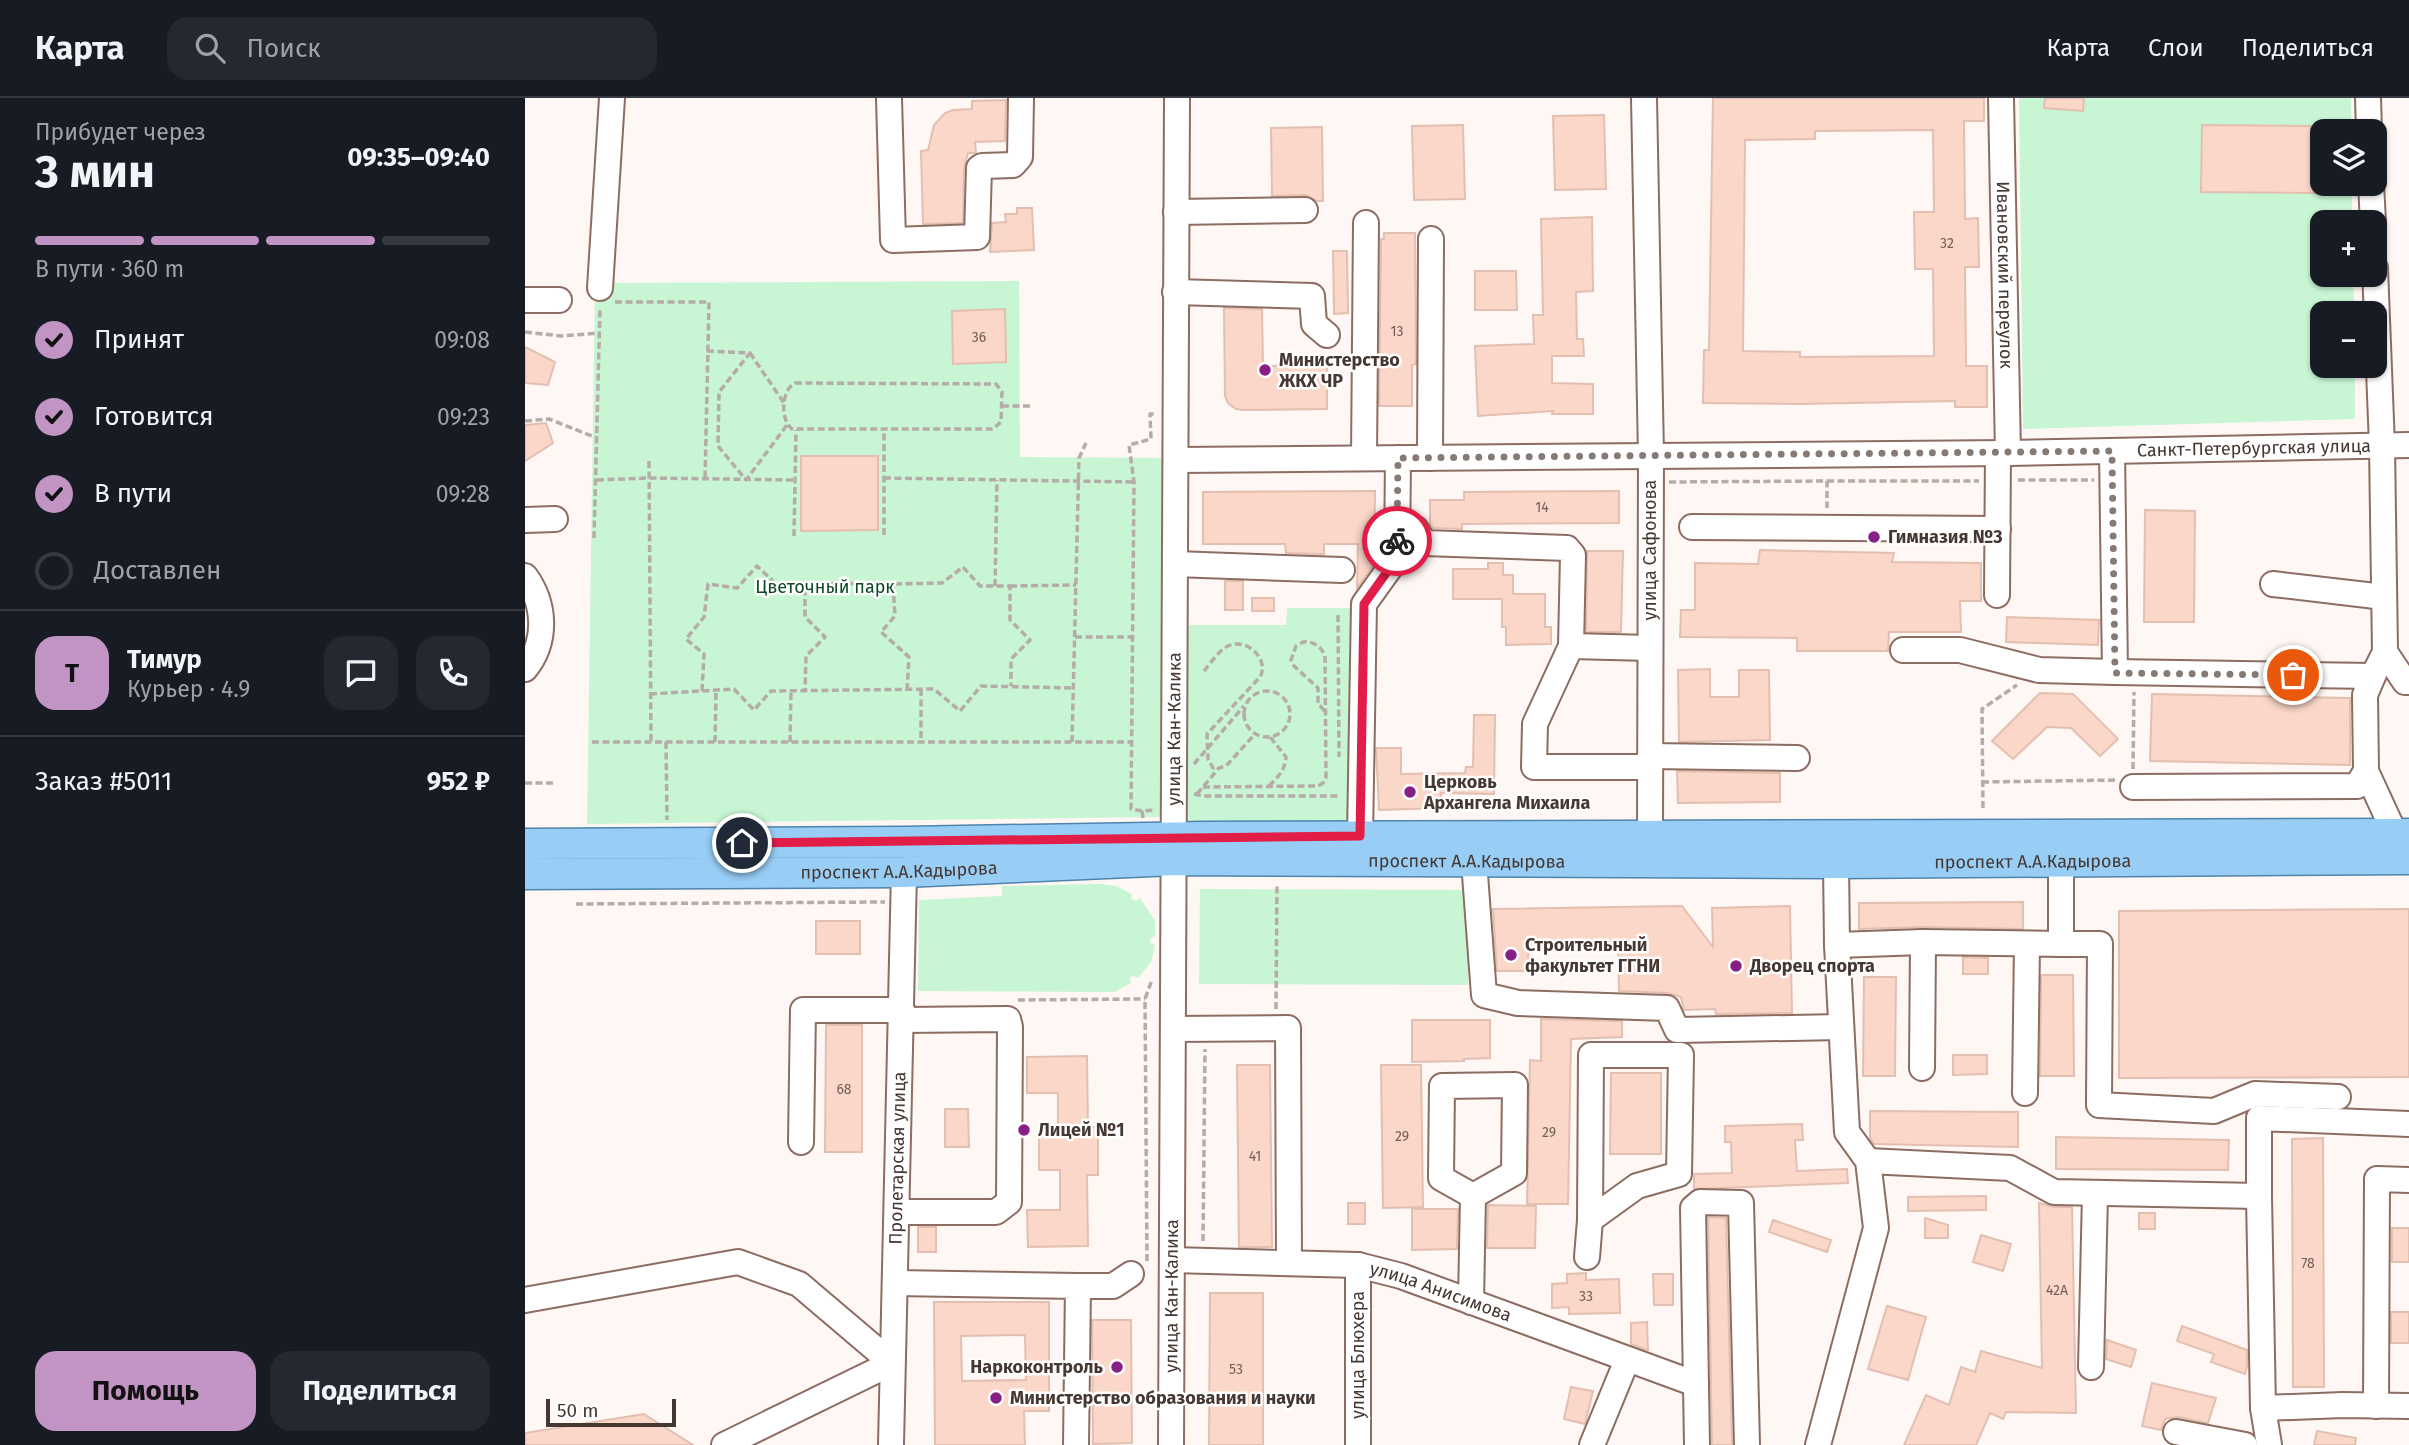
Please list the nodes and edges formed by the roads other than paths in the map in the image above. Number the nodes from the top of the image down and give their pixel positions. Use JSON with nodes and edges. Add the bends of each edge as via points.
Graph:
{"nodes":[{"id":1,"x":612,"y":98,"type":"edge"},
{"id":2,"x":889,"y":98,"type":"edge"},
{"id":3,"x":1021,"y":98,"type":"edge"},
{"id":4,"x":1177,"y":98,"type":"edge"},
{"id":5,"x":1644,"y":98,"type":"edge"},
{"id":6,"x":2001,"y":98,"type":"edge"},
{"id":7,"x":2368,"y":98,"type":"edge"},
{"id":8,"x":2369,"y":119,"type":"edge"},
{"id":9,"x":1305,"y":210,"type":"dead end"},
{"id":10,"x":1176,"y":212,"type":"junction"},
{"id":11,"x":1366,"y":223,"type":"dead end"},
{"id":12,"x":1431,"y":239,"type":"dead end"},
{"id":13,"x":2376,"y":287,"type":"edge"},
{"id":14,"x":1175,"y":292,"type":"junction"},
{"id":15,"x":600,"y":295,"type":"road end"},
{"id":16,"x":559,"y":299,"type":"dead end"},
{"id":17,"x":525,"y":300,"type":"edge"},
{"id":18,"x":1327,"y":335,"type":"dead end"},
{"id":19,"x":2409,"y":445,"type":"edge"},
{"id":20,"x":2382,"y":446,"type":"junction"},
{"id":21,"x":2112,"y":451,"type":"junction"},
{"id":22,"x":2003,"y":453,"type":"junction"},
{"id":23,"x":1651,"y":455,"type":"junction"},
{"id":24,"x":1364,"y":458,"type":"junction"},
{"id":25,"x":1398,"y":458,"type":"junction"},
{"id":26,"x":1430,"y":458,"type":"junction"},
{"id":27,"x":1176,"y":460,"type":"junction"},
{"id":28,"x":555,"y":519,"type":"dead end"},
{"id":29,"x":525,"y":520,"type":"edge"},
{"id":30,"x":1692,"y":527,"type":"dead end"},
{"id":31,"x":1398,"y":528,"type":"junction"},
{"id":32,"x":1998,"y":529,"type":"junction"},
{"id":33,"x":1175,"y":564,"type":"junction"},
{"id":34,"x":1342,"y":570,"type":"dead end"},
{"id":35,"x":525,"y":576,"type":"edge"},
{"id":36,"x":2273,"y":584,"type":"dead end"},
{"id":37,"x":1997,"y":595,"type":"dead end"},
{"id":38,"x":2384,"y":597,"type":"junction"},
{"id":39,"x":1571,"y":646,"type":"junction"},
{"id":40,"x":1650,"y":649,"type":"junction"},
{"id":41,"x":1903,"y":650,"type":"dead end"},
{"id":42,"x":2385,"y":652,"type":"junction"},
{"id":43,"x":525,"y":669,"type":"edge"},
{"id":44,"x":2124,"y":673,"type":"junction"},
{"id":45,"x":2373,"y":676,"type":"junction"},
{"id":46,"x":2409,"y":682,"type":"edge"},
{"id":47,"x":1797,"y":758,"type":"dead end"},
{"id":48,"x":1650,"y":762,"type":"junction"},
{"id":49,"x":2366,"y":771,"type":"junction"},
{"id":50,"x":2133,"y":783,"type":"road end"},
{"id":51,"x":1650,"y":835,"type":"junction"},
{"id":52,"x":1360,"y":836,"type":"junction"},
{"id":53,"x":2404,"y":843,"type":"edge"},
{"id":54,"x":525,"y":844,"type":"edge"},
{"id":55,"x":1175,"y":848,"type":"junction"},
{"id":56,"x":1474,"y":861,"type":"junction"},
{"id":57,"x":2061,"y":862,"type":"junction"},
{"id":58,"x":1836,"y":863,"type":"junction"},
{"id":59,"x":904,"y":872,"type":"junction"},
{"id":60,"x":525,"y":874,"type":"edge"},
{"id":61,"x":1923,"y":943,"type":"junction"},
{"id":62,"x":2027,"y":944,"type":"junction"},
{"id":63,"x":2061,"y":944,"type":"junction"},
{"id":64,"x":1837,"y":945,"type":"junction"},
{"id":65,"x":902,"y":1015,"type":"junction"},
{"id":66,"x":1841,"y":1027,"type":"junction"},
{"id":67,"x":1174,"y":1029,"type":"junction"},
{"id":68,"x":1922,"y":1068,"type":"dead end"},
{"id":69,"x":2025,"y":1093,"type":"dead end"},
{"id":70,"x":2338,"y":1097,"type":"dead end"},
{"id":71,"x":2409,"y":1124,"type":"edge"},
{"id":72,"x":801,"y":1142,"type":"dead end"},
{"id":73,"x":1868,"y":1161,"type":"junction"},
{"id":74,"x":2409,"y":1180,"type":"edge"},
{"id":75,"x":2095,"y":1194,"type":"junction"},
{"id":76,"x":1473,"y":1195,"type":"junction"},
{"id":77,"x":2259,"y":1196,"type":"junction"},
{"id":78,"x":897,"y":1212,"type":"junction"},
{"id":79,"x":1590,"y":1220,"type":"junction"},
{"id":80,"x":1587,"y":1257,"type":"dead end"},
{"id":81,"x":1172,"y":1260,"type":"junction"},
{"id":82,"x":1289,"y":1263,"type":"junction"},
{"id":83,"x":1359,"y":1265,"type":"junction"},
{"id":84,"x":1139,"y":1271,"type":"road end"},
{"id":85,"x":895,"y":1283,"type":"junction"},
{"id":86,"x":1078,"y":1286,"type":"junction"},
{"id":87,"x":525,"y":1300,"type":"edge"},
{"id":88,"x":1471,"y":1301,"type":"junction"},
{"id":89,"x":1627,"y":1360,"type":"junction"},
{"id":90,"x":892,"y":1363,"type":"junction"},
{"id":91,"x":2091,"y":1367,"type":"dead end"},
{"id":92,"x":1696,"y":1384,"type":"junction"},
{"id":93,"x":2376,"y":1406,"type":"junction"},
{"id":94,"x":2409,"y":1406,"type":"edge"},
{"id":95,"x":2263,"y":1408,"type":"junction"},
{"id":96,"x":2176,"y":1432,"type":"dead end"},
{"id":97,"x":725,"y":1445,"type":"edge"},
{"id":98,"x":891,"y":1445,"type":"edge"},
{"id":99,"x":1076,"y":1445,"type":"edge"},
{"id":100,"x":1171,"y":1445,"type":"edge"},
{"id":101,"x":1358,"y":1445,"type":"edge"},
{"id":102,"x":1592,"y":1445,"type":"edge"},
{"id":103,"x":1697,"y":1445,"type":"edge"},
{"id":104,"x":1747,"y":1445,"type":"edge"},
{"id":105,"x":1818,"y":1445,"type":"edge"},
{"id":106,"x":2245,"y":1445,"type":"edge"},
{"id":107,"x":2269,"y":1445,"type":"edge"}],
"edges":[{"from":1,"to":15,"type":"street"},
{"from":2,"to":3,"type":"street","via":[[893,240],[977,237],[979,168],[1013,165],[1020,158]]},
{"from":4,"to":10,"type":"street","name":"улица Кан-Калика"},
{"from":5,"to":23,"type":"street","name":"улица Сафонова"},
{"from":6,"to":22,"type":"street","name":"Ивановский переулок"},
{"from":7,"to":8,"type":"street"},
{"from":9,"to":10,"type":"street"},
{"from":10,"to":14,"type":"street","name":"улица Кан-Калика"},
{"from":11,"to":24,"type":"street"},
{"from":12,"to":26,"type":"street"},
{"from":13,"to":20,"type":"street"},
{"from":14,"to":18,"type":"street","via":[[1312,296],[1314,324]]},
{"from":14,"to":27,"type":"street","name":"улица Кан-Калика"},
{"from":16,"to":17,"type":"street"},
{"from":19,"to":20,"type":"street","name":"Санкт-Петербургская улица"},
{"from":20,"to":21,"type":"street","name":"Санкт-Петербургская улица"},
{"from":20,"to":38,"type":"street"},
{"from":21,"to":22,"type":"street","name":"Санкт-Петербургская улица"},
{"from":21,"to":44,"type":"street"},
{"from":22,"to":23,"type":"street","name":"Санкт-Петербургская улица"},
{"from":22,"to":32,"type":"street","name":"Ивановский переулок"},
{"from":23,"to":26,"type":"street","name":"Санкт-Петербургская улица"},
{"from":23,"to":40,"type":"street","name":"улица Сафонова"},
{"from":24,"to":25,"type":"street","name":"Санкт-Петербургская улица"},
{"from":24,"to":27,"type":"street","name":"Санкт-Петербургская улица"},
{"from":25,"to":26,"type":"street","name":"Санкт-Петербургская улица"},
{"from":25,"to":31,"type":"street"},
{"from":27,"to":33,"type":"street","name":"улица Кан-Калика"},
{"from":28,"to":29,"type":"street"},
{"from":30,"to":32,"type":"street"},
{"from":31,"to":39,"type":"street","via":[[1416,529],[1424,544],[1567,548],[1573,555]]},
{"from":31,"to":52,"type":"street","via":[[1397,558],[1364,604]]},
{"from":32,"to":37,"type":"street","name":"Ивановский переулок"},
{"from":33,"to":34,"type":"street"},
{"from":33,"to":55,"type":"street","name":"улица Кан-Калика"},
{"from":35,"to":43,"type":"street","via":[[535,590],[542,615],[540,642]]},
{"from":36,"to":38,"type":"street"},
{"from":38,"to":42,"type":"street"},
{"from":39,"to":40,"type":"street"},
{"from":39,"to":48,"type":"street","via":[[1535,724],[1534,767]]},
{"from":40,"to":48,"type":"street","name":"улица Сафонова"},
{"from":41,"to":44,"type":"street","via":[[1960,650],[2039,670]]},
{"from":42,"to":45,"type":"street"},
{"from":42,"to":46,"type":"street"},
{"from":44,"to":45,"type":"street"},
{"from":45,"to":49,"type":"street","via":[[2365,695]]},
{"from":47,"to":48,"type":"street"},
{"from":48,"to":51,"type":"street","name":"улица Сафонова"},
{"from":49,"to":50,"type":"street","via":[[2357,786]]},
{"from":49,"to":53,"type":"street"},
{"from":51,"to":52,"type":"main road","name":"проспект А.А.Кадырова"},
{"from":51,"to":53,"type":"main road","name":"проспект А.А.Кадырова"},
{"from":52,"to":55,"type":"main road","name":"проспект А.А.Кадырова"},
{"from":53,"to":57,"type":"main road","name":"проспект А.А.Кадырова"},
{"from":54,"to":55,"type":"main road","name":"проспект А.А.Кадырова","via":[[904,842]]},
{"from":55,"to":56,"type":"main road","name":"проспект А.А.Кадырова"},
{"from":55,"to":59,"type":"main road","name":"проспект А.А.Кадырова"},
{"from":55,"to":67,"type":"street","name":"улица Кан-Калика"},
{"from":56,"to":58,"type":"main road","name":"проспект А.А.Кадырова"},
{"from":56,"to":66,"type":"street","via":[[1484,995],[1518,1003],[1667,1008],[1677,1030]]},
{"from":57,"to":58,"type":"main road","name":"проспект А.А.Кадырова"},
{"from":57,"to":63,"type":"street"},
{"from":58,"to":64,"type":"street"},
{"from":59,"to":60,"type":"main road","name":"проспект А.А.Кадырова"},
{"from":59,"to":65,"type":"street","name":"Пролетарская улица"},
{"from":61,"to":62,"type":"street"},
{"from":61,"to":64,"type":"street"},
{"from":61,"to":68,"type":"street"},
{"from":62,"to":63,"type":"street"},
{"from":62,"to":69,"type":"street"},
{"from":63,"to":70,"type":"street","via":[[2100,944],[2099,1105],[2214,1111],[2255,1094]]},
{"from":64,"to":66,"type":"street"},
{"from":65,"to":72,"type":"street","via":[[803,1010]]},
{"from":65,"to":78,"type":"street","name":"Пролетарская улица"},
{"from":65,"to":78,"type":"street","via":[[1008,1020],[1009,1202],[996,1212]]},
{"from":66,"to":73,"type":"street","via":[[1847,1132]]},
{"from":67,"to":81,"type":"street","name":"улица Кан-Калика"},
{"from":67,"to":82,"type":"street","via":[[1288,1028]]},
{"from":71,"to":77,"type":"street","via":[[2259,1118]]},
{"from":73,"to":75,"type":"street","via":[[2010,1168],[2054,1192]]},
{"from":73,"to":105,"type":"street","via":[[1876,1228]]},
{"from":74,"to":93,"type":"street","via":[[2377,1179]]},
{"from":75,"to":77,"type":"street"},
{"from":75,"to":91,"type":"street"},
{"from":76,"to":76,"type":"street","via":[[1441,1178],[1442,1086],[1515,1085],[1514,1173]]},
{"from":76,"to":88,"type":"street"},
{"from":77,"to":95,"type":"street"},
{"from":78,"to":85,"type":"street","name":"Пролетарская улица"},
{"from":79,"to":79,"type":"street","via":[[1591,1055],[1681,1055],[1679,1174],[1637,1186]]},
{"from":79,"to":80,"type":"street"},
{"from":81,"to":82,"type":"street","name":"улица Анисимова"},
{"from":81,"to":100,"type":"street","name":"улица Кан-Калика"},
{"from":82,"to":83,"type":"street","name":"улица Анисимова"},
{"from":83,"to":88,"type":"street","name":"улица Анисимова"},
{"from":83,"to":101,"type":"street","name":"улица Блюхера"},
{"from":84,"to":86,"type":"street","via":[[1113,1286]]},
{"from":85,"to":86,"type":"street"},
{"from":85,"to":90,"type":"street","name":"Пролетарская улица"},
{"from":86,"to":99,"type":"street"},
{"from":87,"to":90,"type":"street","via":[[738,1262],[799,1284]]},
{"from":88,"to":89,"type":"street","name":"улица Анисимова"},
{"from":89,"to":92,"type":"street","name":"улица Анисимова"},
{"from":89,"to":102,"type":"street"},
{"from":90,"to":97,"type":"street"},
{"from":90,"to":98,"type":"street","name":"Пролетарская улица"},
{"from":92,"to":103,"type":"street"},
{"from":92,"to":104,"type":"street","via":[[1693,1208],[1700,1202],[1741,1203]]},
{"from":93,"to":94,"type":"street"},
{"from":93,"to":95,"type":"street"},
{"from":95,"to":107,"type":"street"},
{"from":96,"to":106,"type":"street"}]}
